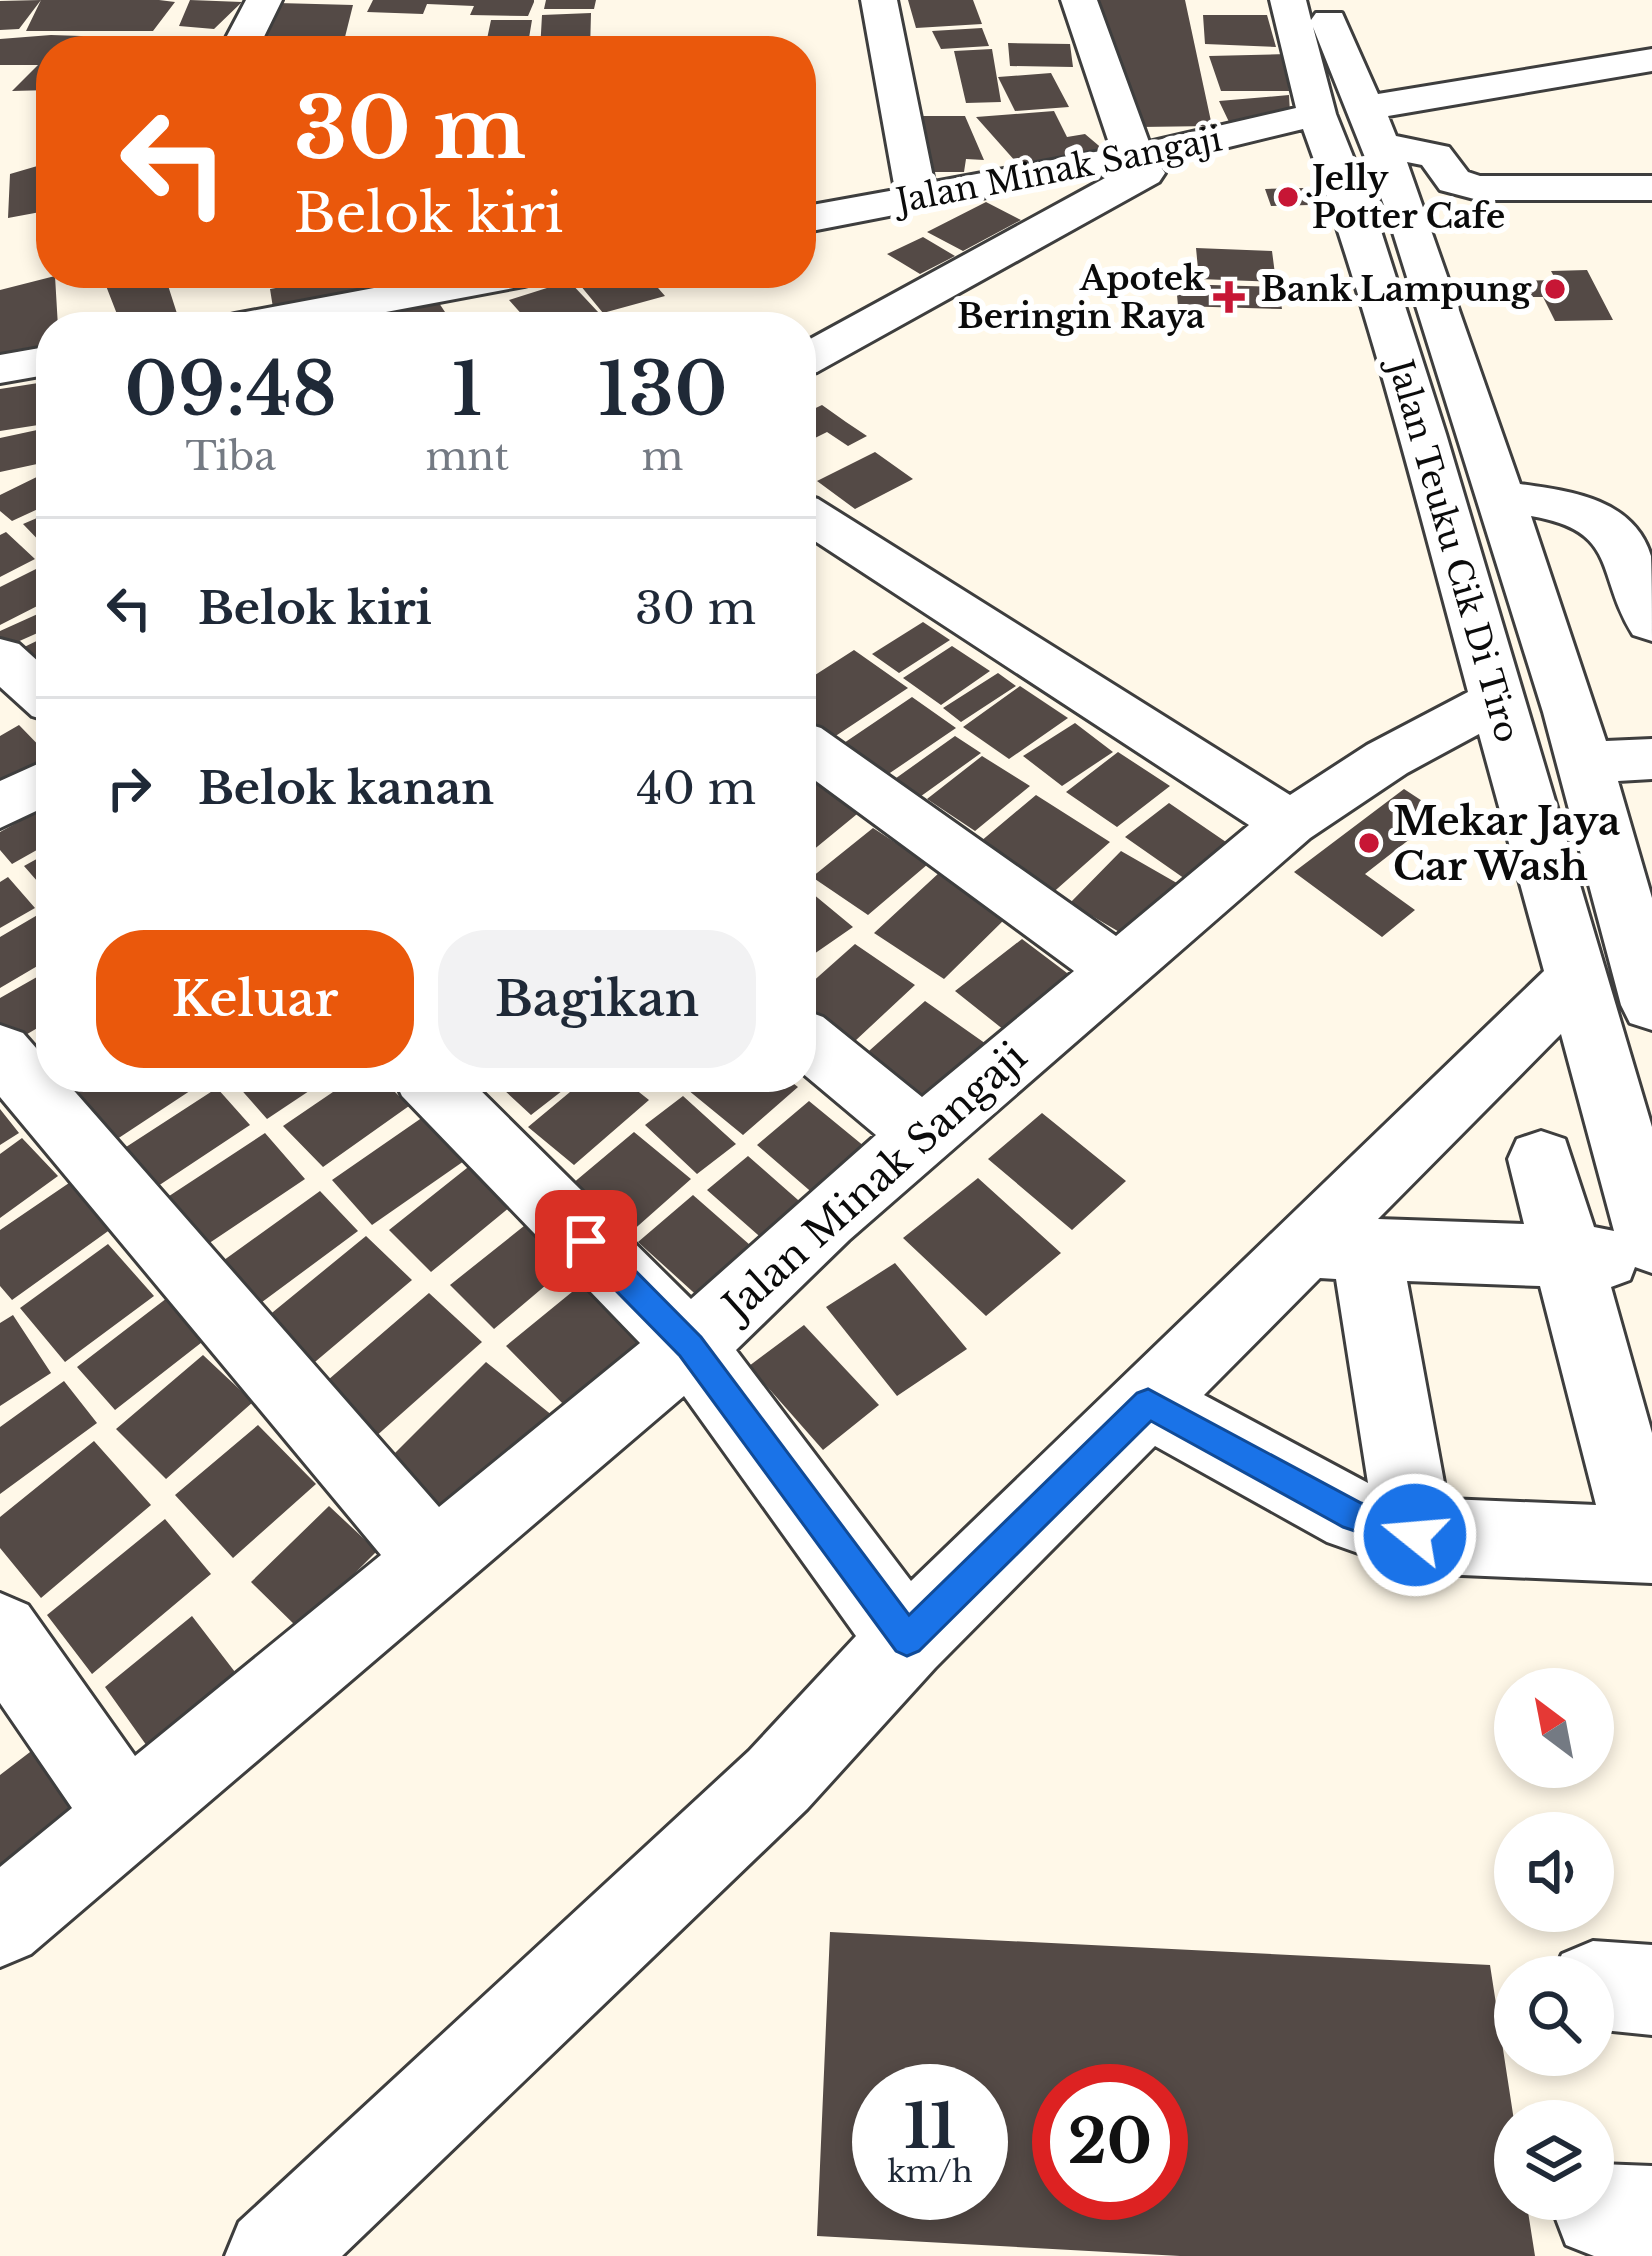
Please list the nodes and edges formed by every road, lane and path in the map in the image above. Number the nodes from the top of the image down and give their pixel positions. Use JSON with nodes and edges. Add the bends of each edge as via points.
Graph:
{"nodes":[{"id":1,"x":264,"y":0,"type":"edge"},
{"id":2,"x":879,"y":0,"type":"edge"},
{"id":3,"x":1079,"y":0,"type":"edge"},
{"id":4,"x":1288,"y":0,"type":"edge"},
{"id":5,"x":1323,"y":0,"type":"edge"},
{"id":6,"x":246,"y":36,"type":"edge"},
{"id":7,"x":1652,"y":60,"type":"edge"},
{"id":8,"x":1353,"y":122,"type":"junction"},
{"id":9,"x":1197,"y":145,"type":"junction"},
{"id":10,"x":1134,"y":157,"type":"junction"},
{"id":11,"x":1652,"y":188,"type":"edge"},
{"id":12,"x":917,"y":198,"type":"junction"},
{"id":13,"x":816,"y":217,"type":"edge"},
{"id":14,"x":499,"y":288,"type":"edge"},
{"id":15,"x":319,"y":312,"type":"edge"},
{"id":16,"x":816,"y":354,"type":"edge"},
{"id":17,"x":36,"y":363,"type":"edge"},
{"id":18,"x":0,"y":369,"type":"edge"},
{"id":19,"x":1497,"y":496,"type":"junction"},
{"id":20,"x":816,"y":520,"type":"edge"},
{"id":21,"x":1652,"y":623,"type":"edge"},
{"id":22,"x":0,"y":657,"type":"edge"},
{"id":23,"x":36,"y":689,"type":"edge"},
{"id":24,"x":1496,"y":701,"type":"junction"},
{"id":25,"x":816,"y":753,"type":"edge"},
{"id":26,"x":1652,"y":759,"type":"edge"},
{"id":27,"x":1583,"y":762,"type":"junction"},
{"id":28,"x":36,"y":787,"type":"edge"},
{"id":29,"x":0,"y":807,"type":"edge"},
{"id":30,"x":1290,"y":823,"type":"junction"},
{"id":31,"x":1118,"y":970,"type":"junction"},
{"id":32,"x":1630,"y":970,"type":"edge"},
{"id":33,"x":816,"y":1048,"type":"edge"},
{"id":34,"x":0,"y":1051,"type":"edge"},
{"id":35,"x":440,"y":1092,"type":"edge"},
{"id":36,"x":922,"y":1136,"type":"junction"},
{"id":37,"x":1541,"y":1159,"type":"dead end"},
{"id":38,"x":1652,"y":1243,"type":"edge"},
{"id":39,"x":1335,"y":1250,"type":"junction"},
{"id":40,"x":1565,"y":1255,"type":"junction"},
{"id":41,"x":1652,"y":1263,"type":"edge"},
{"id":42,"x":690,"y":1346,"type":"junction"},
{"id":43,"x":1148,"y":1403,"type":"junction"},
{"id":44,"x":1415,"y":1535,"type":"junction"},
{"id":45,"x":1648,"y":1545,"type":"edge"},
{"id":46,"x":435,"y":1561,"type":"junction"},
{"id":47,"x":0,"y":1633,"type":"edge"},
{"id":48,"x":907,"y":1640,"type":"junction"},
{"id":49,"x":128,"y":1816,"type":"junction"},
{"id":50,"x":0,"y":1922,"type":"edge"},
{"id":51,"x":1614,"y":1987,"type":"edge"},
{"id":52,"x":1652,"y":1990,"type":"edge"},
{"id":53,"x":274,"y":2256,"type":"edge"}],
"edges":[{"from":1,"to":6,"type":"street"},
{"from":2,"to":12,"type":"street"},
{"from":3,"to":10,"type":"street"},
{"from":4,"to":8,"type":"street","name":"Jalan Teuku Cik Di Tiro"},
{"from":5,"to":8,"type":"street","name":"Jalan Teuku Cik Di Tiro"},
{"from":7,"to":8,"type":"street","name":"Jalan Minak Sangaji"},
{"from":8,"to":9,"type":"street","name":"Jalan Minak Sangaji"},
{"from":8,"to":11,"type":"street","via":[[1440,137],[1454,181],[1478,188]]},
{"from":8,"to":19,"type":"street","name":"Jalan Teuku Cik Di Tiro","via":[[1407,210]]},
{"from":8,"to":24,"type":"street","name":"Jalan Teuku Cik Di Tiro","via":[[1381,299]]},
{"from":9,"to":10,"type":"street","name":"Jalan Minak Sangaji"},
{"from":9,"to":16,"type":"street"},
{"from":10,"to":12,"type":"street","name":"Jalan Minak Sangaji"},
{"from":12,"to":13,"type":"street","name":"Jalan Minak Sangaji"},
{"from":14,"to":15,"type":"street","via":[[477,301]]},
{"from":17,"to":18,"type":"street"},
{"from":19,"to":21,"type":"street","via":[[1601,518],[1616,531]]},
{"from":19,"to":27,"type":"street","name":"Jalan Teuku Cik Di Tiro"},
{"from":20,"to":30,"type":"street"},
{"from":22,"to":23,"type":"street"},
{"from":24,"to":30,"type":"street","name":"Jalan Minak Sangaji"},
{"from":24,"to":32,"type":"street","name":"Jalan Teuku Cik Di Tiro"},
{"from":25,"to":31,"type":"street"},
{"from":26,"to":27,"type":"street"},
{"from":27,"to":32,"type":"street","name":"Jalan Teuku Cik Di Tiro"},
{"from":28,"to":29,"type":"street"},
{"from":30,"to":31,"type":"street","name":"Jalan Minak Sangaji"},
{"from":31,"to":36,"type":"street","name":"Jalan Minak Sangaji"},
{"from":32,"to":38,"type":"street","name":"Jalan Teuku Cik Di Tiro"},
{"from":32,"to":39,"type":"street"},
{"from":33,"to":36,"type":"street"},
{"from":34,"to":46,"type":"street"},
{"from":35,"to":42,"type":"street"},
{"from":36,"to":42,"type":"street","name":"Jalan Minak Sangaji"},
{"from":37,"to":40,"type":"street"},
{"from":39,"to":40,"type":"street"},
{"from":39,"to":43,"type":"street"},
{"from":39,"to":44,"type":"street"},
{"from":40,"to":41,"type":"street"},
{"from":40,"to":45,"type":"street"},
{"from":42,"to":46,"type":"street","name":"Jalan Minak Sangaji"},
{"from":42,"to":48,"type":"street"},
{"from":43,"to":44,"type":"street","via":[[1354,1516]]},
{"from":43,"to":48,"type":"street"},
{"from":44,"to":45,"type":"street"},
{"from":46,"to":49,"type":"street","name":"Jalan Minak Sangaji"},
{"from":47,"to":49,"type":"street"},
{"from":48,"to":53,"type":"street","via":[[778,1780]]},
{"from":49,"to":50,"type":"street","name":"Jalan Minak Sangaji"},
{"from":51,"to":52,"type":"street"}]}
